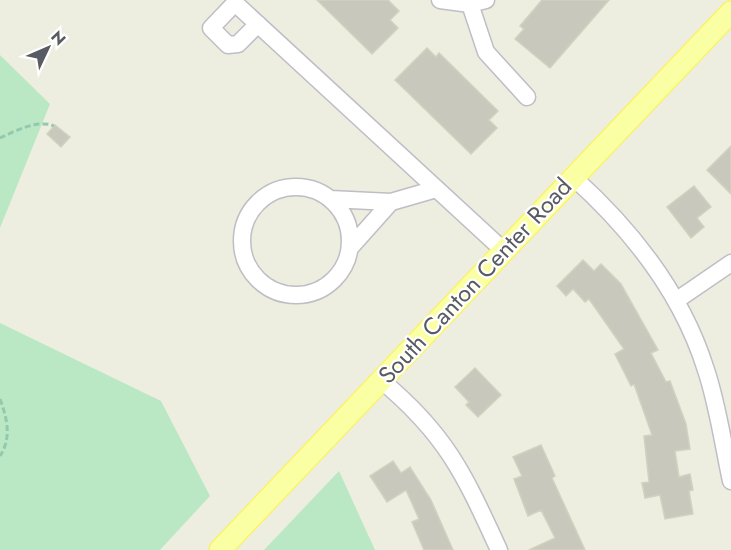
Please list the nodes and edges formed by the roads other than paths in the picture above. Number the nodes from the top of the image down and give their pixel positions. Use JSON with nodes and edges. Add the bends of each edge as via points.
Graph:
{"nodes":[{"id":1,"x":440,"y":0,"type":"edge"},
{"id":2,"x":478,"y":2,"type":"edge"},
{"id":3,"x":731,"y":12,"type":"edge"},
{"id":4,"x":258,"y":24,"type":"dead end"},
{"id":5,"x":527,"y":97,"type":"dead end"},
{"id":6,"x":573,"y":177,"type":"junction"},
{"id":7,"x":436,"y":189,"type":"junction"},
{"id":8,"x":330,"y":199,"type":"junction"},
{"id":9,"x":391,"y":202,"type":"junction"},
{"id":10,"x":350,"y":248,"type":"junction"},
{"id":11,"x":504,"y":251,"type":"junction"},
{"id":12,"x":731,"y":263,"type":"edge"},
{"id":13,"x":677,"y":300,"type":"junction"},
{"id":14,"x":382,"y":381,"type":"junction"},
{"id":15,"x":731,"y":481,"type":"edge"},
{"id":16,"x":220,"y":550,"type":"edge"},
{"id":17,"x":499,"y":550,"type":"edge"}],
"edges":[{"from":1,"to":2,"type":"street"},
{"from":2,"to":5,"type":"street","via":[[486,52]]},
{"from":3,"to":6,"type":"main road","name":"South Canton Center Road"},
{"from":4,"to":7,"type":"street"},
{"from":6,"to":11,"type":"main road","name":"South Canton Center Road"},
{"from":6,"to":13,"type":"street","via":[[610,211]]},
{"from":7,"to":9,"type":"street"},
{"from":7,"to":11,"type":"street"},
{"from":8,"to":9,"type":"street"},
{"from":8,"to":10,"type":"street","via":[[346,221]]},
{"from":8,"to":10,"type":"street","via":[[314,190],[296,187],[262,198],[243,228],[246,264],[270,289],[287,295],[305,295],[321,290],[335,279]]},
{"from":9,"to":10,"type":"street"},
{"from":11,"to":14,"type":"main road","name":"South Canton Center Road"},
{"from":12,"to":13,"type":"street"},
{"from":13,"to":15,"type":"street","via":[[706,369]]},
{"from":14,"to":16,"type":"main road","name":"South Canton Center Road"},
{"from":14,"to":17,"type":"street","via":[[427,422],[446,446],[464,474]]}]}
